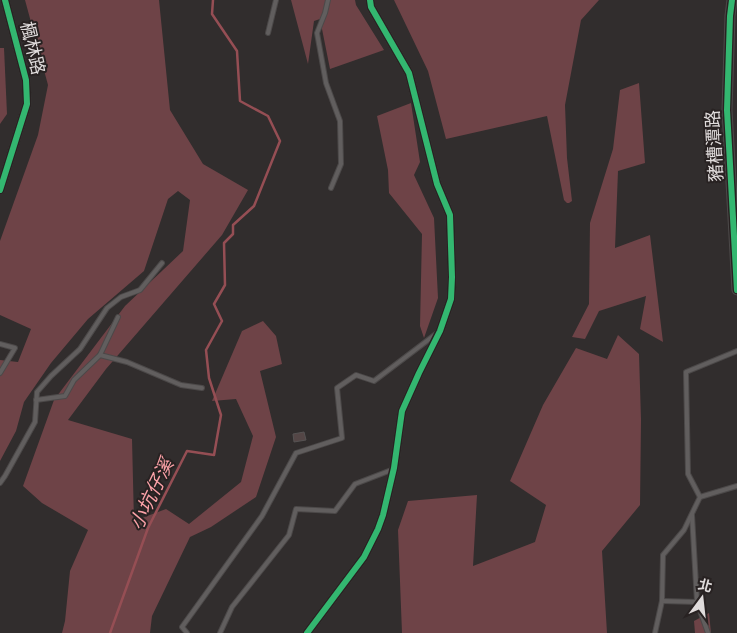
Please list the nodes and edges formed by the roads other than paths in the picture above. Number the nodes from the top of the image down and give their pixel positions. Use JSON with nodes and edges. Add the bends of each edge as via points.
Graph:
{"nodes":[{"id":1,"x":6,"y":0,"type":"edge"},
{"id":2,"x":276,"y":0,"type":"edge"},
{"id":3,"x":328,"y":0,"type":"edge"},
{"id":4,"x":370,"y":0,"type":"edge"},
{"id":5,"x":732,"y":0,"type":"edge"},
{"id":6,"x":268,"y":33,"type":"dead end"},
{"id":7,"x":331,"y":188,"type":"dead end"},
{"id":8,"x":0,"y":190,"type":"edge"},
{"id":9,"x":162,"y":263,"type":"dead end"},
{"id":10,"x":737,"y":290,"type":"edge"},
{"id":11,"x":118,"y":317,"type":"dead end"},
{"id":12,"x":440,"y":331,"type":"junction"},
{"id":13,"x":0,"y":344,"type":"edge"},
{"id":14,"x":737,"y":351,"type":"edge"},
{"id":15,"x":100,"y":355,"type":"junction"},
{"id":16,"x":0,"y":373,"type":"edge"},
{"id":17,"x":202,"y":388,"type":"dead end"},
{"id":18,"x":36,"y":400,"type":"junction"},
{"id":19,"x":394,"y":468,"type":"junction"},
{"id":20,"x":0,"y":474,"type":"edge"},
{"id":21,"x":5,"y":476,"type":"junction"},
{"id":22,"x":0,"y":483,"type":"edge"},
{"id":23,"x":737,"y":486,"type":"edge"},
{"id":24,"x":700,"y":497,"type":"junction"},
{"id":25,"x":692,"y":514,"type":"junction"},
{"id":26,"x":662,"y":601,"type":"junction"},
{"id":27,"x":697,"y":602,"type":"junction"},
{"id":28,"x":182,"y":627,"type":"junction"},
{"id":29,"x":180,"y":633,"type":"edge"},
{"id":30,"x":187,"y":633,"type":"edge"},
{"id":31,"x":220,"y":633,"type":"edge"},
{"id":32,"x":307,"y":633,"type":"edge"},
{"id":33,"x":655,"y":633,"type":"edge"},
{"id":34,"x":708,"y":633,"type":"edge"}],
"edges":[{"from":1,"to":8,"type":"street","name":"楓林路","via":[[26,80],[27,104]]},
{"from":2,"to":6,"type":"lane"},
{"from":3,"to":7,"type":"lane","via":[[317,33],[326,83],[340,122],[341,164]]},
{"from":4,"to":12,"type":"street","via":[[409,73],[437,184],[450,215],[451,299]]},
{"from":5,"to":10,"type":"street","name":"豬槽潭路","via":[[727,110]]},
{"from":9,"to":18,"type":"lane","via":[[140,290],[107,308],[80,349],[37,392]]},
{"from":11,"to":15,"type":"lane"},
{"from":12,"to":19,"type":"street","via":[[402,411]]},
{"from":12,"to":28,"type":"lane","via":[[374,380],[356,375],[337,388],[342,438],[296,453],[262,516]]},
{"from":13,"to":16,"type":"lane","via":[[15,348]]},
{"from":14,"to":24,"type":"lane","via":[[686,372],[688,474]]},
{"from":15,"to":17,"type":"lane","via":[[127,362],[181,385]]},
{"from":15,"to":18,"type":"lane","via":[[74,380],[65,396]]},
{"from":18,"to":21,"type":"lane","via":[[34,422]]},
{"from":19,"to":31,"type":"lane","via":[[355,484],[335,511],[296,509],[289,535],[232,606]]},
{"from":19,"to":32,"type":"street","via":[[383,515],[364,556]]},
{"from":20,"to":21,"type":"lane"},
{"from":21,"to":22,"type":"lane"},
{"from":23,"to":24,"type":"lane"},
{"from":24,"to":25,"type":"lane"},
{"from":25,"to":26,"type":"lane","via":[[684,530],[663,555]]},
{"from":25,"to":27,"type":"lane"},
{"from":26,"to":27,"type":"lane"},
{"from":26,"to":33,"type":"lane"},
{"from":27,"to":34,"type":"lane"},
{"from":28,"to":29,"type":"lane"},
{"from":28,"to":30,"type":"lane"}]}
